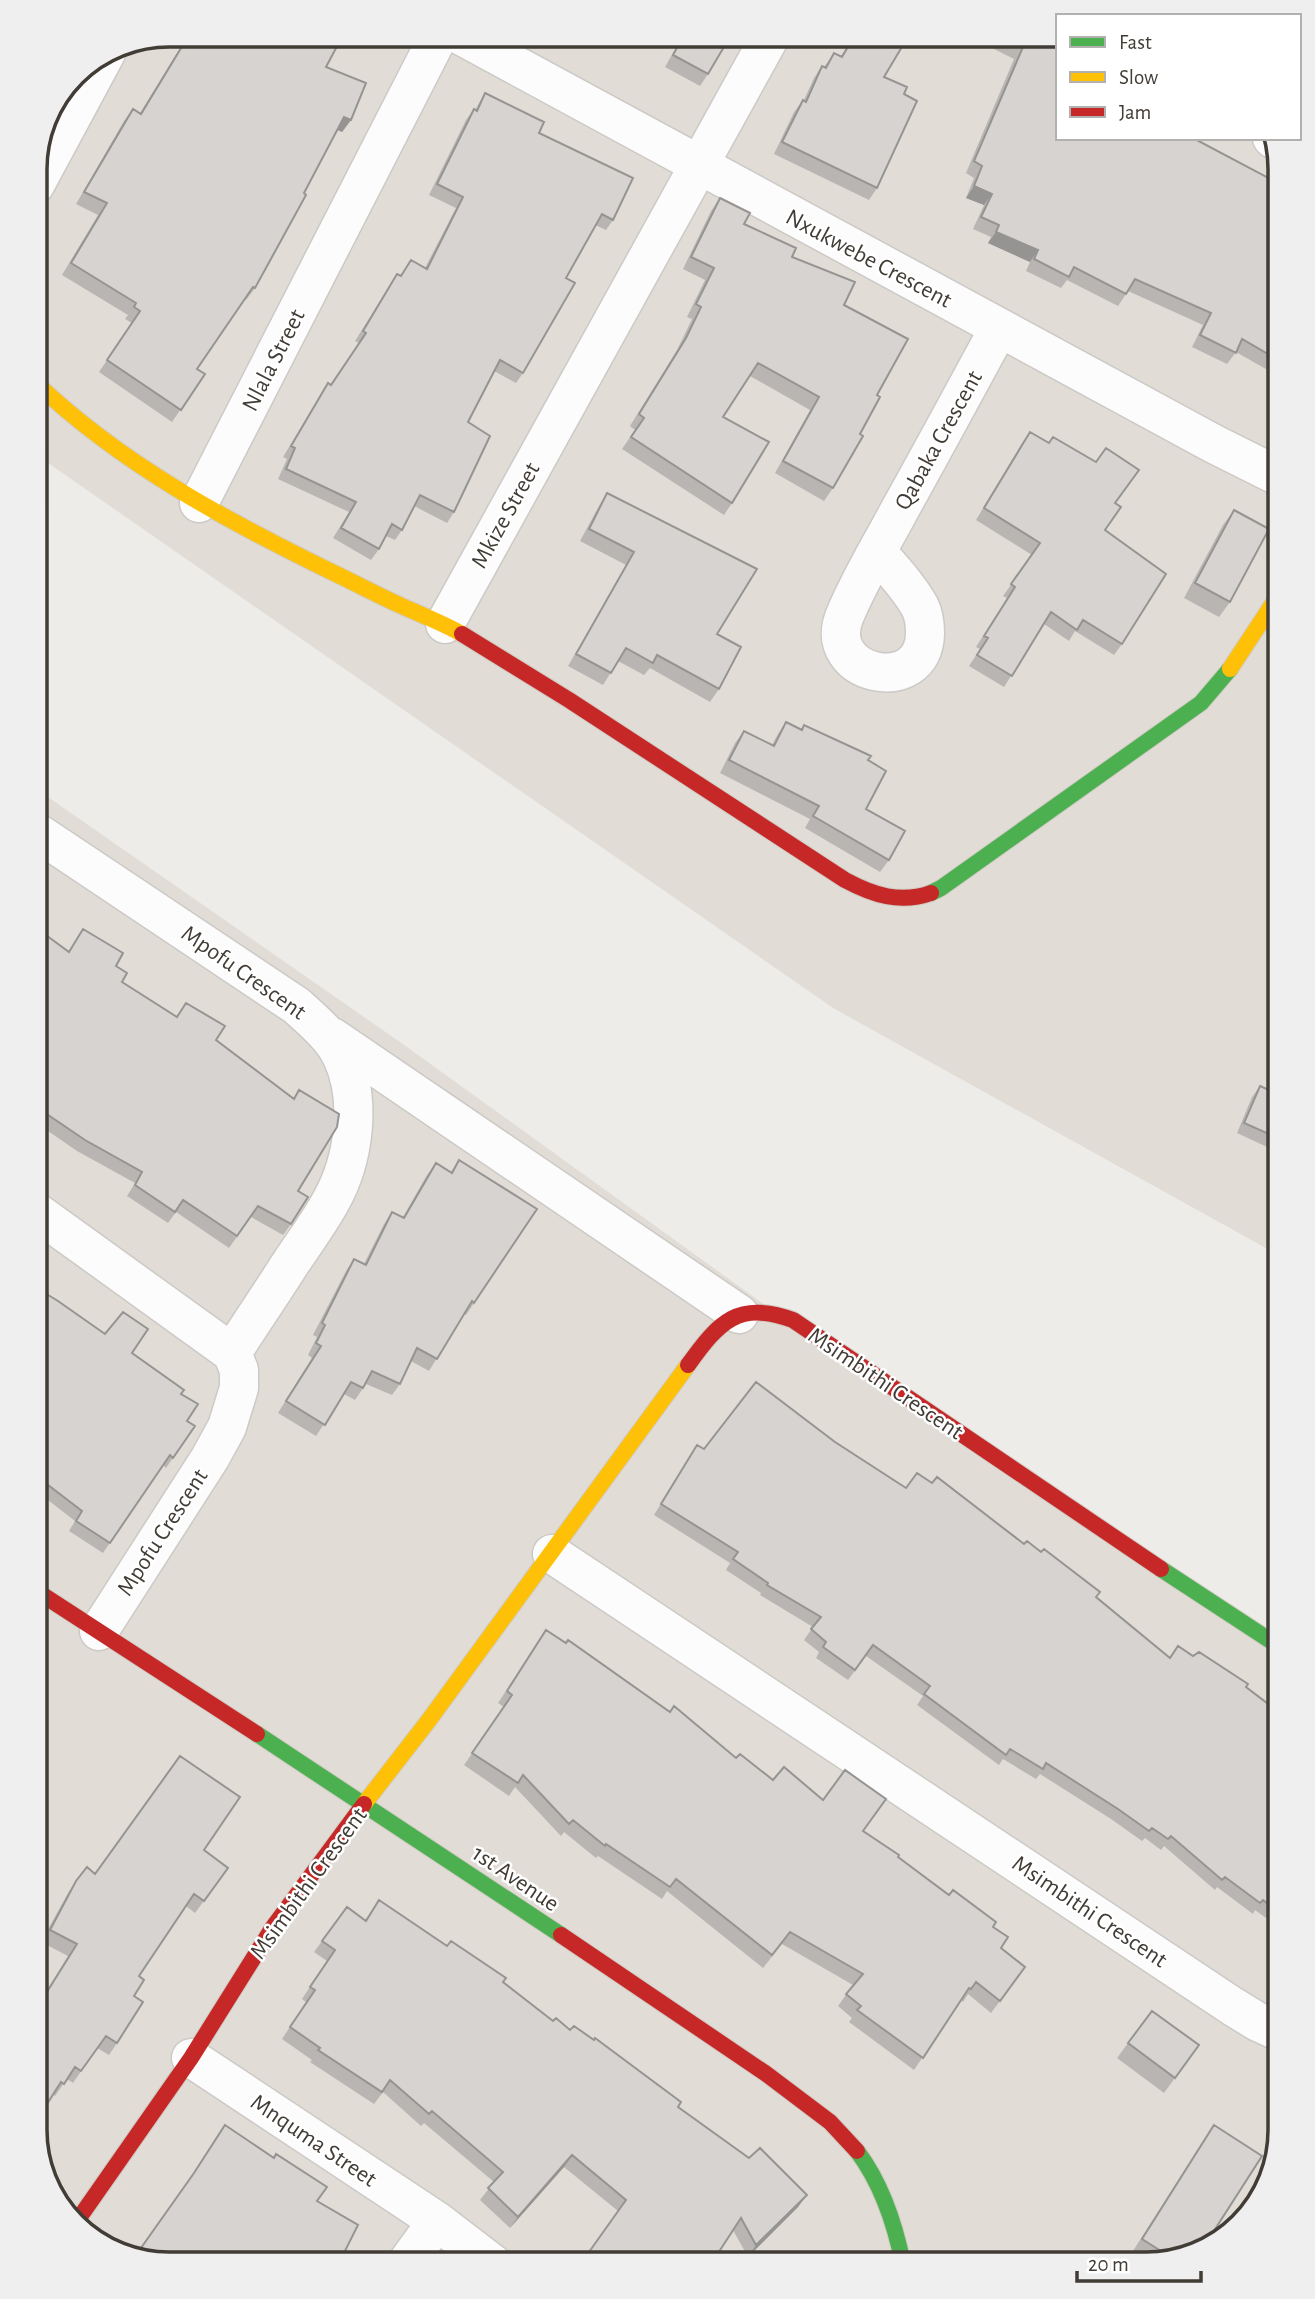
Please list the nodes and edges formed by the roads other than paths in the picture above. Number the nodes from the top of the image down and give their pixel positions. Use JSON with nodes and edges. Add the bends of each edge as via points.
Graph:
{"nodes":[{"id":1,"x":433,"y":47,"type":"edge"},
{"id":2,"x":482,"y":47,"type":"edge"},
{"id":3,"x":764,"y":48,"type":"edge"},
{"id":4,"x":95,"y":74,"type":"edge"},
{"id":5,"x":48,"y":161,"type":"edge"},
{"id":6,"x":699,"y":166,"type":"junction"},
{"id":7,"x":999,"y":328,"type":"junction"},
{"id":8,"x":48,"y":394,"type":"edge"},
{"id":9,"x":1268,"y":471,"type":"edge"},
{"id":10,"x":199,"y":503,"type":"junction"},
{"id":11,"x":877,"y":552,"type":"dead end"},
{"id":12,"x":1268,"y":614,"type":"edge"},
{"id":13,"x":445,"y":624,"type":"junction"},
{"id":14,"x":48,"y":839,"type":"edge"},
{"id":15,"x":325,"y":1032,"type":"junction"},
{"id":16,"x":47,"y":1220,"type":"edge"},
{"id":17,"x":739,"y":1314,"type":"junction"},
{"id":18,"x":232,"y":1353,"type":"junction"},
{"id":19,"x":552,"y":1554,"type":"junction"},
{"id":20,"x":47,"y":1598,"type":"edge"},
{"id":21,"x":99,"y":1630,"type":"junction"},
{"id":22,"x":1268,"y":1639,"type":"edge"},
{"id":23,"x":365,"y":1803,"type":"junction"},
{"id":24,"x":1268,"y":2027,"type":"edge"},
{"id":25,"x":191,"y":2058,"type":"junction"},
{"id":26,"x":82,"y":2214,"type":"edge"},
{"id":27,"x":437,"y":2221,"type":"junction"},
{"id":28,"x":415,"y":2251,"type":"edge"},
{"id":29,"x":476,"y":2251,"type":"edge"},
{"id":30,"x":901,"y":2252,"type":"edge"}],
"edges":[{"from":1,"to":10,"type":"street","name":"Nlala Street"},
{"from":2,"to":6,"type":"street","name":"Nxukwebe Crescent"},
{"from":3,"to":6,"type":"street","name":"Mkize Street"},
{"from":4,"to":5,"type":"street"},
{"from":6,"to":7,"type":"street","name":"Nxukwebe Crescent"},
{"from":6,"to":13,"type":"street","name":"Mkize Street"},
{"from":7,"to":9,"type":"street","name":"Nxukwebe Crescent"},
{"from":7,"to":11,"type":"street","name":"Qabaka Crescent"},
{"from":8,"to":10,"type":"street","via":[[125,456]]},
{"from":10,"to":13,"type":"street","via":[[262,538]]},
{"from":12,"to":13,"type":"street","via":[[1252,642],[1201,703],[941,888],[904,900],[883,897],[845,880]]},
{"from":14,"to":15,"type":"street","name":"Mpofu Crescent","via":[[244,969]]},
{"from":15,"to":17,"type":"street"},
{"from":15,"to":18,"type":"street","name":"Mpofu Crescent","via":[[341,1055],[353,1096],[352,1138],[344,1169],[332,1200]]},
{"from":16,"to":18,"type":"street"},
{"from":17,"to":19,"type":"street","name":"Msimbithi Crescent","via":[[721,1324],[701,1347]]},
{"from":17,"to":22,"type":"street","name":"Msimbithi Crescent","via":[[756,1310],[793,1320]]},
{"from":18,"to":21,"type":"street","name":"Mpofu Crescent","via":[[239,1370],[239,1388],[227,1427]]},
{"from":19,"to":23,"type":"street","name":"Msimbithi Crescent"},
{"from":19,"to":24,"type":"street","name":"Msimbithi Crescent"},
{"from":20,"to":21,"type":"street","name":"1st Avenue"},
{"from":21,"to":23,"type":"street","name":"1st Avenue"},
{"from":23,"to":25,"type":"street","name":"Msimbithi Crescent","via":[[273,1927]]},
{"from":23,"to":30,"type":"street","name":"1st Avenue","via":[[765,2073],[839,2131],[865,2163],[883,2197]]},
{"from":25,"to":26,"type":"street","name":"Msimbithi Crescent"},
{"from":25,"to":27,"type":"street","name":"Mnquma Street"},
{"from":27,"to":28,"type":"street"},
{"from":27,"to":29,"type":"street","name":"Mnquma Street"}]}
